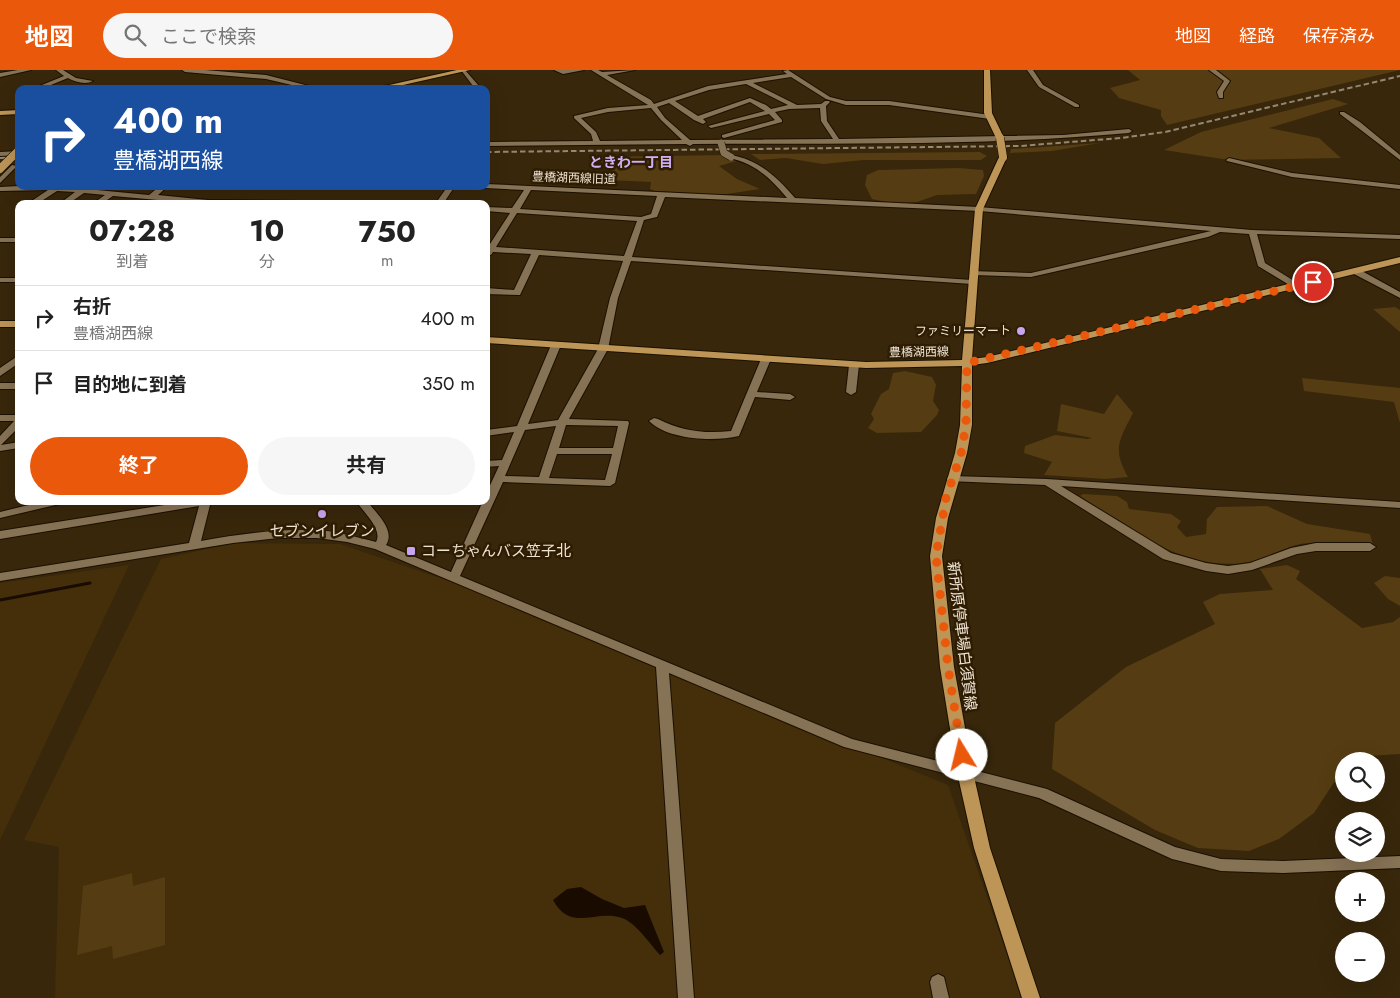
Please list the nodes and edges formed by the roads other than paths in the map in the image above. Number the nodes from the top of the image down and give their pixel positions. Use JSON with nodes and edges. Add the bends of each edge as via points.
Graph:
{"nodes":[{"id":1,"x":28,"y":70,"type":"edge"},
{"id":2,"x":59,"y":70,"type":"edge"},
{"id":3,"x":184,"y":70,"type":"edge"},
{"id":4,"x":465,"y":70,"type":"edge"},
{"id":5,"x":557,"y":70,"type":"edge"},
{"id":6,"x":581,"y":70,"type":"edge"},
{"id":7,"x":594,"y":70,"type":"edge"},
{"id":8,"x":632,"y":70,"type":"edge"},
{"id":9,"x":785,"y":70,"type":"edge"},
{"id":10,"x":987,"y":70,"type":"edge"},
{"id":11,"x":1030,"y":70,"type":"edge"},
{"id":12,"x":1212,"y":70,"type":"edge"},
{"id":13,"x":5,"y":72,"type":"edge"},
{"id":14,"x":93,"y":72,"type":"dead end"},
{"id":15,"x":603,"y":74,"type":"junction"},
{"id":16,"x":0,"y":75,"type":"edge"},
{"id":17,"x":792,"y":75,"type":"junction"},
{"id":18,"x":68,"y":76,"type":"junction"},
{"id":19,"x":90,"y":81,"type":"junction"},
{"id":20,"x":745,"y":81,"type":"junction"},
{"id":21,"x":18,"y":82,"type":"dead end"},
{"id":22,"x":45,"y":85,"type":"edge"},
{"id":23,"x":86,"y":85,"type":"edge"},
{"id":24,"x":300,"y":85,"type":"edge"},
{"id":25,"x":393,"y":85,"type":"edge"},
{"id":26,"x":475,"y":85,"type":"edge"},
{"id":27,"x":1221,"y":97,"type":"dead end"},
{"id":28,"x":828,"y":98,"type":"junction"},
{"id":29,"x":671,"y":101,"type":"junction"},
{"id":30,"x":653,"y":106,"type":"junction"},
{"id":31,"x":796,"y":106,"type":"junction"},
{"id":32,"x":823,"y":106,"type":"junction"},
{"id":33,"x":1077,"y":106,"type":"dead end"},
{"id":34,"x":15,"y":112,"type":"edge"},
{"id":35,"x":771,"y":112,"type":"junction"},
{"id":36,"x":1342,"y":112,"type":"dead end"},
{"id":37,"x":0,"y":113,"type":"edge"},
{"id":38,"x":990,"y":117,"type":"junction"},
{"id":39,"x":696,"y":119,"type":"junction"},
{"id":40,"x":712,"y":126,"type":"junction"},
{"id":41,"x":1129,"y":131,"type":"dead end"},
{"id":42,"x":724,"y":136,"type":"junction"},
{"id":43,"x":1000,"y":138,"type":"junction"},
{"id":44,"x":597,"y":142,"type":"junction"},
{"id":45,"x":838,"y":142,"type":"junction"},
{"id":46,"x":490,"y":144,"type":"edge"},
{"id":47,"x":690,"y":144,"type":"junction"},
{"id":48,"x":721,"y":144,"type":"junction"},
{"id":49,"x":15,"y":152,"type":"edge"},
{"id":50,"x":0,"y":154,"type":"edge"},
{"id":51,"x":15,"y":155,"type":"edge"},
{"id":52,"x":1400,"y":158,"type":"edge"},
{"id":53,"x":1229,"y":160,"type":"dead end"},
{"id":54,"x":0,"y":162,"type":"edge"},
{"id":55,"x":15,"y":165,"type":"edge"},
{"id":56,"x":15,"y":165,"type":"edge"},
{"id":57,"x":15,"y":167,"type":"edge"},
{"id":58,"x":0,"y":168,"type":"edge"},
{"id":59,"x":0,"y":181,"type":"edge"},
{"id":60,"x":490,"y":186,"type":"edge"},
{"id":61,"x":1400,"y":187,"type":"edge"},
{"id":62,"x":529,"y":188,"type":"junction"},
{"id":63,"x":0,"y":189,"type":"edge"},
{"id":64,"x":15,"y":189,"type":"edge"},
{"id":65,"x":53,"y":190,"type":"edge"},
{"id":66,"x":68,"y":190,"type":"edge"},
{"id":67,"x":161,"y":190,"type":"edge"},
{"id":68,"x":82,"y":191,"type":"junction"},
{"id":69,"x":112,"y":194,"type":"junction"},
{"id":70,"x":662,"y":194,"type":"junction"},
{"id":71,"x":137,"y":196,"type":"junction"},
{"id":72,"x":37,"y":200,"type":"edge"},
{"id":73,"x":69,"y":200,"type":"edge"},
{"id":74,"x":102,"y":200,"type":"edge"},
{"id":75,"x":131,"y":200,"type":"edge"},
{"id":76,"x":151,"y":200,"type":"edge"},
{"id":77,"x":179,"y":200,"type":"edge"},
{"id":78,"x":792,"y":200,"type":"junction"},
{"id":79,"x":490,"y":209,"type":"edge"},
{"id":80,"x":979,"y":209,"type":"junction"},
{"id":81,"x":516,"y":211,"type":"junction"},
{"id":82,"x":641,"y":219,"type":"junction"},
{"id":83,"x":1218,"y":229,"type":"junction"},
{"id":84,"x":1252,"y":232,"type":"junction"},
{"id":85,"x":1400,"y":237,"type":"edge"},
{"id":86,"x":0,"y":240,"type":"edge"},
{"id":87,"x":15,"y":240,"type":"edge"},
{"id":88,"x":490,"y":248,"type":"edge"},
{"id":89,"x":490,"y":251,"type":"edge"},
{"id":90,"x":536,"y":252,"type":"junction"},
{"id":91,"x":626,"y":259,"type":"junction"},
{"id":92,"x":1400,"y":260,"type":"edge"},
{"id":93,"x":1356,"y":272,"type":"junction"},
{"id":94,"x":973,"y":278,"type":"junction"},
{"id":95,"x":0,"y":280,"type":"edge"},
{"id":96,"x":15,"y":280,"type":"edge"},
{"id":97,"x":1296,"y":286,"type":"junction"},
{"id":98,"x":490,"y":291,"type":"edge"},
{"id":99,"x":1400,"y":295,"type":"edge"},
{"id":100,"x":0,"y":324,"type":"edge"},
{"id":101,"x":15,"y":324,"type":"edge"},
{"id":102,"x":490,"y":340,"type":"edge"},
{"id":103,"x":556,"y":345,"type":"junction"},
{"id":104,"x":603,"y":349,"type":"junction"},
{"id":105,"x":766,"y":359,"type":"junction"},
{"id":106,"x":15,"y":361,"type":"edge"},
{"id":107,"x":967,"y":363,"type":"junction"},
{"id":108,"x":854,"y":365,"type":"junction"},
{"id":109,"x":0,"y":373,"type":"edge"},
{"id":110,"x":0,"y":386,"type":"edge"},
{"id":111,"x":15,"y":386,"type":"edge"},
{"id":112,"x":851,"y":392,"type":"dead end"},
{"id":113,"x":752,"y":394,"type":"junction"},
{"id":114,"x":790,"y":397,"type":"dead end"},
{"id":115,"x":0,"y":418,"type":"edge"},
{"id":116,"x":15,"y":420,"type":"edge"},
{"id":117,"x":654,"y":421,"type":"dead end"},
{"id":118,"x":562,"y":422,"type":"junction"},
{"id":119,"x":15,"y":425,"type":"edge"},
{"id":120,"x":519,"y":428,"type":"junction"},
{"id":121,"x":490,"y":432,"type":"edge"},
{"id":122,"x":0,"y":442,"type":"edge"},
{"id":123,"x":15,"y":446,"type":"edge"},
{"id":124,"x":0,"y":448,"type":"edge"},
{"id":125,"x":553,"y":450,"type":"junction"},
{"id":126,"x":618,"y":451,"type":"junction"},
{"id":127,"x":506,"y":463,"type":"junction"},
{"id":128,"x":490,"y":464,"type":"edge"},
{"id":129,"x":499,"y":479,"type":"junction"},
{"id":130,"x":952,"y":479,"type":"junction"},
{"id":131,"x":544,"y":481,"type":"junction"},
{"id":132,"x":1047,"y":482,"type":"junction"},
{"id":133,"x":490,"y":499,"type":"edge"},
{"id":134,"x":31,"y":505,"type":"edge"},
{"id":135,"x":187,"y":505,"type":"edge"},
{"id":136,"x":205,"y":505,"type":"edge"},
{"id":137,"x":364,"y":505,"type":"edge"},
{"id":138,"x":487,"y":505,"type":"edge"},
{"id":139,"x":1400,"y":505,"type":"edge"},
{"id":140,"x":0,"y":515,"type":"edge"},
{"id":141,"x":0,"y":535,"type":"edge"},
{"id":142,"x":194,"y":545,"type":"junction"},
{"id":143,"x":379,"y":546,"type":"junction"},
{"id":144,"x":1370,"y":547,"type":"dead end"},
{"id":145,"x":0,"y":577,"type":"edge"},
{"id":146,"x":454,"y":577,"type":"junction"},
{"id":147,"x":662,"y":665,"type":"junction"},
{"id":148,"x":965,"y":772,"type":"junction"},
{"id":149,"x":1400,"y":862,"type":"edge"},
{"id":150,"x":686,"y":998,"type":"edge"},
{"id":151,"x":1031,"y":998,"type":"edge"}],
"edges":[{"from":1,"to":13,"type":"street"},
{"from":2,"to":18,"type":"street"},
{"from":3,"to":24,"type":"street","via":[[259,76]]},
{"from":4,"to":25,"type":"main road"},
{"from":4,"to":26,"type":"street"},
{"from":5,"to":6,"type":"street"},
{"from":7,"to":15,"type":"street"},
{"from":8,"to":15,"type":"street"},
{"from":9,"to":17,"type":"street"},
{"from":10,"to":38,"type":"main road","name":"新所原停車場白須賀線"},
{"from":11,"to":33,"type":"street","via":[[1041,86]]},
{"from":12,"to":27,"type":"street","via":[[1227,81],[1220,92]]},
{"from":13,"to":16,"type":"street"},
{"from":13,"to":21,"type":"street"},
{"from":14,"to":19,"type":"street"},
{"from":15,"to":30,"type":"street"},
{"from":17,"to":20,"type":"street"},
{"from":17,"to":28,"type":"street"},
{"from":18,"to":19,"type":"street"},
{"from":18,"to":22,"type":"street"},
{"from":19,"to":23,"type":"street"},
{"from":20,"to":29,"type":"street","via":[[708,88]]},
{"from":20,"to":31,"type":"street"},
{"from":28,"to":32,"type":"street"},
{"from":28,"to":38,"type":"street","via":[[846,103],[889,103]]},
{"from":29,"to":30,"type":"street"},
{"from":29,"to":39,"type":"street"},
{"from":30,"to":44,"type":"street","via":[[576,117],[594,133]]},
{"from":30,"to":47,"type":"street"},
{"from":31,"to":32,"type":"street"},
{"from":31,"to":35,"type":"street"},
{"from":32,"to":45,"type":"street","via":[[824,121]]},
{"from":34,"to":37,"type":"main road"},
{"from":35,"to":39,"type":"street","via":[[750,100]]},
{"from":35,"to":40,"type":"street"},
{"from":35,"to":42,"type":"street","via":[[780,121]]},
{"from":36,"to":52,"type":"street"},
{"from":38,"to":43,"type":"main road","name":"新所原停車場白須賀線"},
{"from":39,"to":40,"type":"street"},
{"from":40,"to":42,"type":"street"},
{"from":41,"to":43,"type":"street"},
{"from":42,"to":48,"type":"street","via":[[728,140]]},
{"from":43,"to":45,"type":"street"},
{"from":43,"to":80,"type":"main road","name":"新所原停車場白須賀線","bridge":true,"via":[[1003,156]]},
{"from":44,"to":46,"type":"street"},
{"from":44,"to":47,"type":"street"},
{"from":45,"to":48,"type":"street"},
{"from":47,"to":48,"type":"street"},
{"from":48,"to":78,"type":"street","bridge":true,"via":[[724,153],[730,157],[748,159],[767,173]]},
{"from":49,"to":50,"type":"street"},
{"from":51,"to":58,"type":"main road","bridge":true},
{"from":53,"to":61,"type":"street","via":[[1316,178]]},
{"from":54,"to":56,"type":"street"},
{"from":55,"to":58,"type":"street"},
{"from":57,"to":59,"type":"street"},
{"from":60,"to":62,"type":"street","name":"豊橋湖西線旧道"},
{"from":62,"to":70,"type":"street","name":"豊橋湖西線旧道"},
{"from":62,"to":81,"type":"street"},
{"from":63,"to":64,"type":"street"},
{"from":65,"to":72,"type":"street"},
{"from":66,"to":68,"type":"street"},
{"from":67,"to":76,"type":"street"},
{"from":68,"to":69,"type":"street"},
{"from":68,"to":73,"type":"street"},
{"from":69,"to":71,"type":"street"},
{"from":69,"to":74,"type":"street"},
{"from":70,"to":78,"type":"street","name":"豊橋湖西線旧道"},
{"from":70,"to":82,"type":"street","via":[[654,215]]},
{"from":71,"to":75,"type":"street"},
{"from":71,"to":76,"type":"street"},
{"from":76,"to":77,"type":"street"},
{"from":78,"to":80,"type":"street","name":"豊橋湖西線旧道"},
{"from":79,"to":81,"type":"street"},
{"from":80,"to":83,"type":"street","name":"豊橋湖西線旧道"},
{"from":80,"to":94,"type":"main road","name":"新所原停車場白須賀線"},
{"from":81,"to":82,"type":"street"},
{"from":81,"to":88,"type":"street"},
{"from":82,"to":91,"type":"street"},
{"from":83,"to":84,"type":"street","name":"豊橋湖西線旧道"},
{"from":83,"to":94,"type":"street","via":[[1208,235],[1031,275]]},
{"from":84,"to":85,"type":"street","name":"豊橋湖西線旧道"},
{"from":84,"to":97,"type":"street","via":[[1261,264]]},
{"from":86,"to":87,"type":"street"},
{"from":89,"to":90,"type":"street"},
{"from":90,"to":91,"type":"street"},
{"from":90,"to":98,"type":"street","via":[[517,292]]},
{"from":91,"to":94,"type":"street"},
{"from":91,"to":104,"type":"street"},
{"from":92,"to":93,"type":"main road","name":"豊橋湖西線"},
{"from":93,"to":97,"type":"main road","name":"豊橋湖西線"},
{"from":93,"to":99,"type":"street"},
{"from":94,"to":107,"type":"main road","name":"新所原停車場白須賀線"},
{"from":95,"to":96,"type":"street"},
{"from":97,"to":107,"type":"main road","name":"豊橋湖西線"},
{"from":100,"to":101,"type":"main road"},
{"from":102,"to":103,"type":"main road","name":"豊橋湖西線"},
{"from":103,"to":104,"type":"main road","name":"豊橋湖西線"},
{"from":103,"to":120,"type":"street"},
{"from":104,"to":105,"type":"main road","name":"豊橋湖西線"},
{"from":104,"to":118,"type":"street"},
{"from":105,"to":108,"type":"main road","name":"豊橋湖西線"},
{"from":105,"to":113,"type":"street"},
{"from":106,"to":109,"type":"street"},
{"from":107,"to":108,"type":"main road","name":"豊橋湖西線"},
{"from":107,"to":130,"type":"main road","name":"新所原停車場白須賀線","via":[[966,425]]},
{"from":108,"to":112,"type":"street"},
{"from":110,"to":111,"type":"street"},
{"from":113,"to":114,"type":"street"},
{"from":113,"to":117,"type":"street","via":[[735,434],[709,437],[677,433]]},
{"from":115,"to":116,"type":"street"},
{"from":118,"to":120,"type":"street"},
{"from":118,"to":125,"type":"street"},
{"from":118,"to":126,"type":"street","via":[[624,423]]},
{"from":119,"to":122,"type":"street"},
{"from":120,"to":121,"type":"street"},
{"from":120,"to":127,"type":"street"},
{"from":123,"to":124,"type":"street"},
{"from":125,"to":126,"type":"street"},
{"from":125,"to":131,"type":"street"},
{"from":126,"to":131,"type":"street","via":[[610,483]]},
{"from":127,"to":128,"type":"street"},
{"from":127,"to":129,"type":"street"},
{"from":129,"to":131,"type":"street"},
{"from":129,"to":133,"type":"street"},
{"from":130,"to":132,"type":"street"},
{"from":130,"to":148,"type":"main road","name":"新所原停車場白須賀線","via":[[936,556],[948,667]]},
{"from":132,"to":139,"type":"street"},
{"from":132,"to":144,"type":"street","via":[[1167,556],[1206,567],[1228,570],[1252,566],[1316,547]]},
{"from":134,"to":140,"type":"street"},
{"from":135,"to":141,"type":"street"},
{"from":136,"to":142,"type":"street"},
{"from":137,"to":143,"type":"street","via":[[384,531],[384,539]]},
{"from":138,"to":146,"type":"street"},
{"from":142,"to":143,"type":"street","via":[[275,534],[317,534]]},
{"from":142,"to":145,"type":"street"},
{"from":143,"to":146,"type":"street"},
{"from":146,"to":147,"type":"street"},
{"from":147,"to":148,"type":"street","via":[[849,743]]},
{"from":147,"to":150,"type":"street"},
{"from":148,"to":149,"type":"street","via":[[1042,793],[1172,853],[1221,865],[1283,867]]},
{"from":148,"to":151,"type":"main road","name":"新所原停車場白須賀線","via":[[982,848]]}]}
